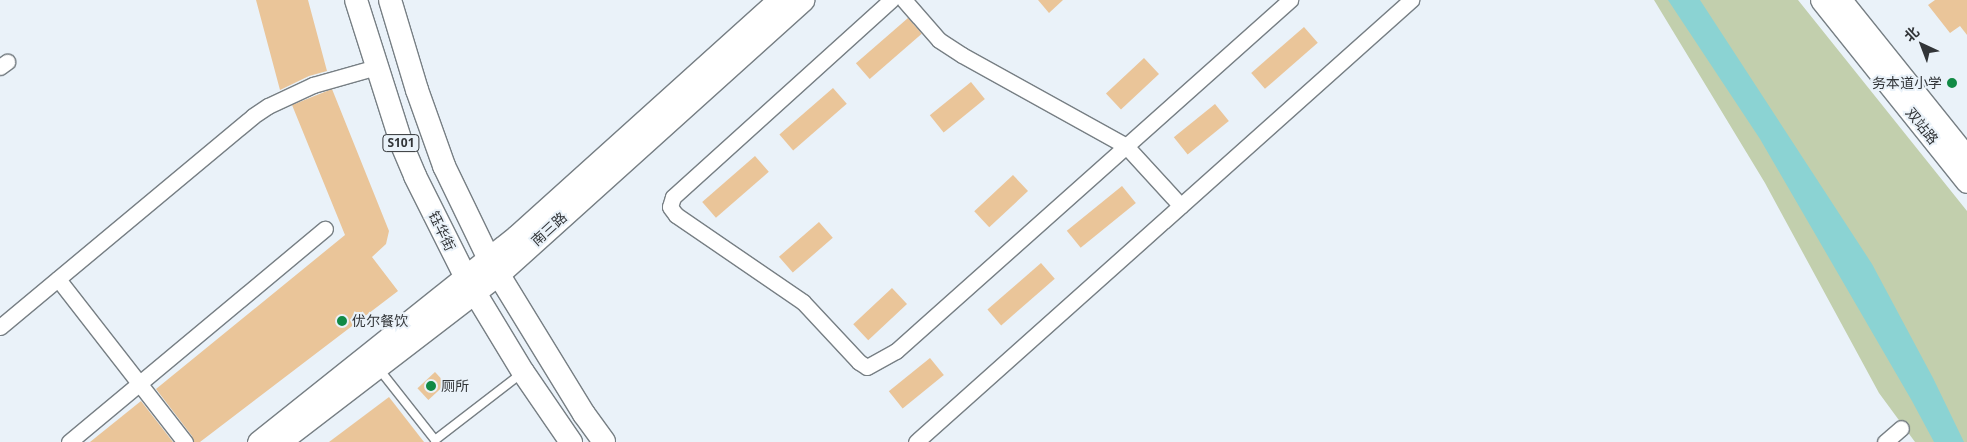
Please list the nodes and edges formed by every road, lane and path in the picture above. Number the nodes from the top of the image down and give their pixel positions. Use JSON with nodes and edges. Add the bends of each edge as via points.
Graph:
{"nodes":[{"id":1,"x":356,"y":0,"type":"edge"},
{"id":2,"x":390,"y":0,"type":"edge"},
{"id":3,"x":778,"y":0,"type":"edge"},
{"id":4,"x":803,"y":0,"type":"edge"},
{"id":5,"x":890,"y":0,"type":"edge"},
{"id":6,"x":904,"y":0,"type":"edge"},
{"id":7,"x":1410,"y":0,"type":"edge"},
{"id":8,"x":1821,"y":0,"type":"edge"},
{"id":9,"x":1841,"y":0,"type":"edge"},
{"id":10,"x":1285,"y":2,"type":"edge"},
{"id":11,"x":376,"y":67,"type":"junction"},
{"id":12,"x":1126,"y":146,"type":"junction"},
{"id":13,"x":1967,"y":157,"type":"edge"},
{"id":14,"x":1967,"y":182,"type":"edge"},
{"id":15,"x":1181,"y":206,"type":"junction"},
{"id":16,"x":324,"y":228,"type":"dead end"},
{"id":17,"x":493,"y":267,"type":"junction"},
{"id":18,"x":58,"y":278,"type":"junction"},
{"id":19,"x":470,"y":285,"type":"junction"},
{"id":20,"x":0,"y":327,"type":"edge"},
{"id":21,"x":378,"y":367,"type":"junction"},
{"id":22,"x":523,"y":372,"type":"junction"},
{"id":23,"x":140,"y":383,"type":"junction"},
{"id":24,"x":1901,"y":428,"type":"dead end"},
{"id":25,"x":69,"y":442,"type":"edge"},
{"id":26,"x":185,"y":442,"type":"edge"},
{"id":27,"x":258,"y":442,"type":"edge"},
{"id":28,"x":280,"y":442,"type":"edge"},
{"id":29,"x":571,"y":442,"type":"edge"},
{"id":30,"x":604,"y":442,"type":"edge"},
{"id":31,"x":916,"y":442,"type":"edge"},
{"id":32,"x":1885,"y":442,"type":"edge"}],
"edges":[{"from":1,"to":11,"type":"main road","name":"钰华街","number":"S101"},
{"from":2,"to":17,"type":"main road","number":"S101","via":[[444,166]]},
{"from":3,"to":17,"type":"street","name":"南三路"},
{"from":4,"to":17,"type":"street","name":"南三路"},
{"from":5,"to":12,"type":"street","via":[[673,197],[670,207],[676,215],[804,302],[858,362],[867,367],[896,351]]},
{"from":6,"to":12,"type":"street","via":[[939,40]]},
{"from":7,"to":15,"type":"street"},
{"from":8,"to":14,"type":"street","name":"双站路"},
{"from":9,"to":13,"type":"street","name":"双站路"},
{"from":10,"to":12,"type":"street"},
{"from":11,"to":18,"type":"street","via":[[313,85],[268,106]]},
{"from":11,"to":19,"type":"main road","name":"钰华街","number":"S101","via":[[405,153]]},
{"from":12,"to":15,"type":"street"},
{"from":15,"to":31,"type":"street"},
{"from":16,"to":23,"type":"street"},
{"from":17,"to":19,"type":"street","name":"南三路"},
{"from":17,"to":30,"type":"main road","number":"S101"},
{"from":18,"to":20,"type":"street"},
{"from":18,"to":23,"type":"street"},
{"from":19,"to":21,"type":"street","name":"南三路"},
{"from":19,"to":22,"type":"main road","name":"钰华街","number":"S101"},
{"from":19,"to":27,"type":"street","name":"南三路"},
{"from":21,"to":22,"type":"lane","via":[[436,440]]},
{"from":21,"to":28,"type":"street","name":"南三路"},
{"from":22,"to":29,"type":"main road","name":"钰华街","number":"S101"},
{"from":23,"to":25,"type":"street"},
{"from":23,"to":26,"type":"street"},
{"from":24,"to":32,"type":"street"}]}
